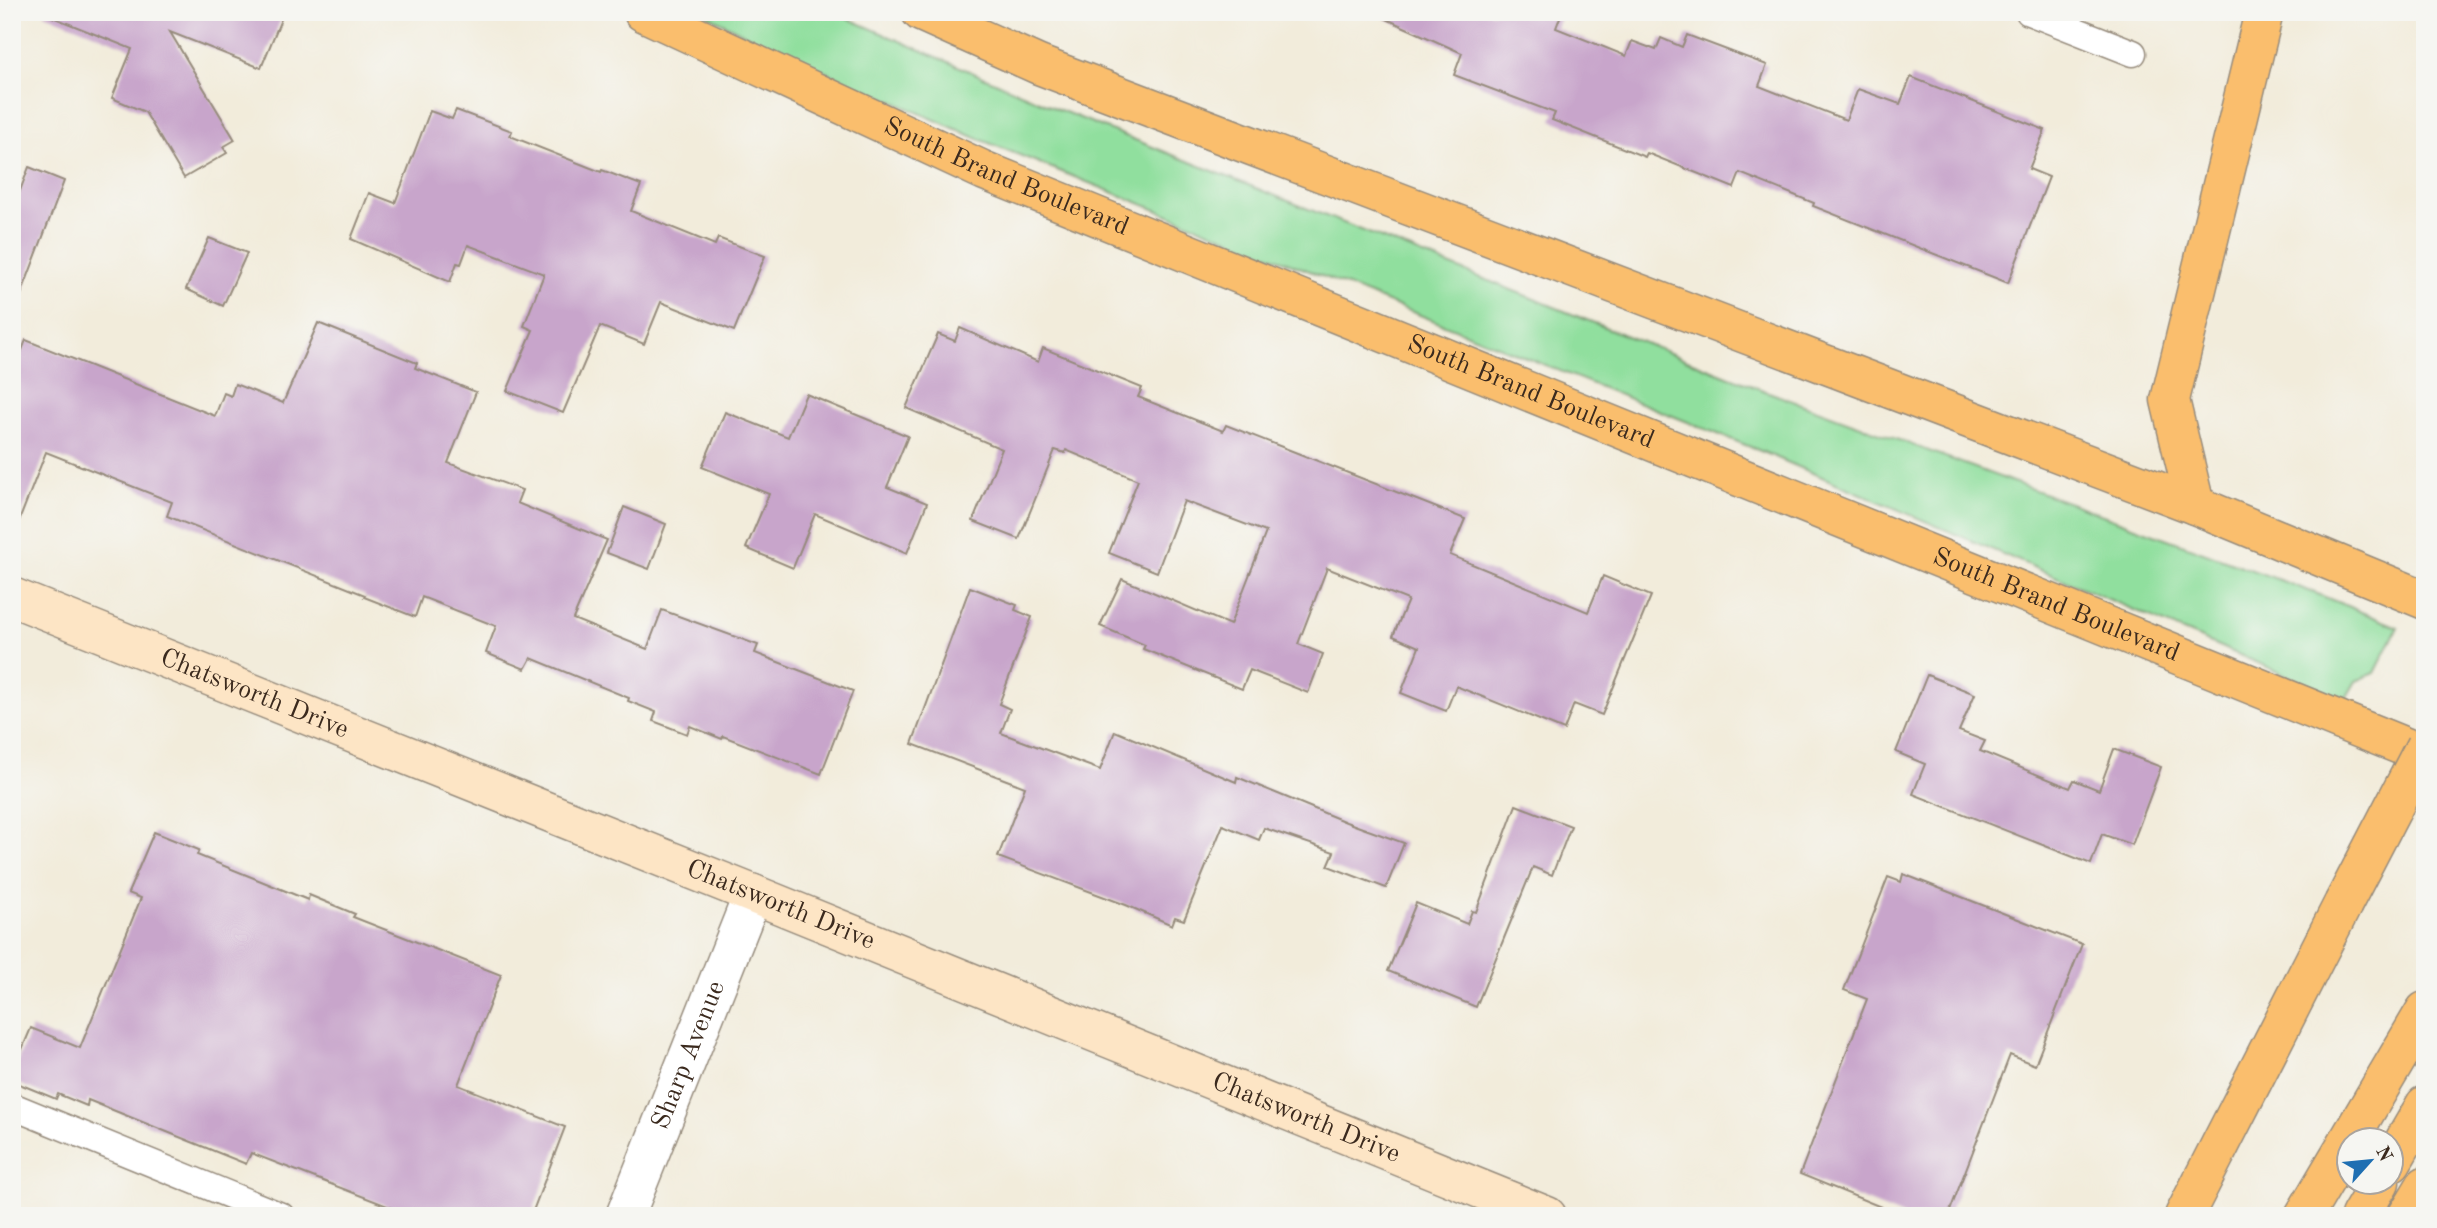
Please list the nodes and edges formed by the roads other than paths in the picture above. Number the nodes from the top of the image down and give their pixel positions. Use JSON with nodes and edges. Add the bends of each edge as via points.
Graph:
{"nodes":[{"id":1,"x":643,"y":12,"type":"edge"},
{"id":2,"x":921,"y":12,"type":"edge"},
{"id":3,"x":2029,"y":12,"type":"edge"},
{"id":4,"x":2264,"y":12,"type":"edge"},
{"id":5,"x":2133,"y":53,"type":"dead end"},
{"id":6,"x":2195,"y":505,"type":"junction"},
{"id":7,"x":12,"y":597,"type":"edge"},
{"id":8,"x":2425,"y":600,"type":"edge"},
{"id":9,"x":2425,"y":746,"type":"edge"},
{"id":10,"x":2425,"y":755,"type":"edge"},
{"id":11,"x":753,"y":894,"type":"junction"},
{"id":12,"x":2425,"y":1011,"type":"edge"},
{"id":13,"x":2425,"y":1105,"type":"edge"},
{"id":14,"x":12,"y":1106,"type":"edge"},
{"id":15,"x":2406,"y":1138,"type":"edge"},
{"id":16,"x":2425,"y":1186,"type":"edge"},
{"id":17,"x":2372,"y":1196,"type":"edge"},
{"id":18,"x":281,"y":1216,"type":"edge"},
{"id":19,"x":625,"y":1216,"type":"edge"},
{"id":20,"x":1547,"y":1216,"type":"edge"},
{"id":21,"x":2184,"y":1216,"type":"edge"},
{"id":22,"x":2304,"y":1216,"type":"edge"},
{"id":23,"x":2360,"y":1216,"type":"edge"},
{"id":24,"x":2407,"y":1216,"type":"edge"}],
"edges":[{"from":1,"to":10,"type":"main road","name":"South Brand Boulevard","via":[[985,171]]},
{"from":2,"to":6,"type":"main road","via":[[1038,65]]},
{"from":3,"to":5,"type":"lane"},
{"from":4,"to":6,"type":"main road","via":[[2170,400]]},
{"from":6,"to":8,"type":"main road"},
{"from":7,"to":11,"type":"main road","name":"Chatsworth Drive"},
{"from":9,"to":21,"type":"main road","bridge":true},
{"from":11,"to":19,"type":"street","name":"Sharp Avenue"},
{"from":11,"to":20,"type":"main road","name":"Chatsworth Drive"},
{"from":12,"to":22,"type":"main road"},
{"from":13,"to":15,"type":"main road"},
{"from":14,"to":18,"type":"lane"},
{"from":16,"to":24,"type":"main road"},
{"from":17,"to":23,"type":"main road"}]}
